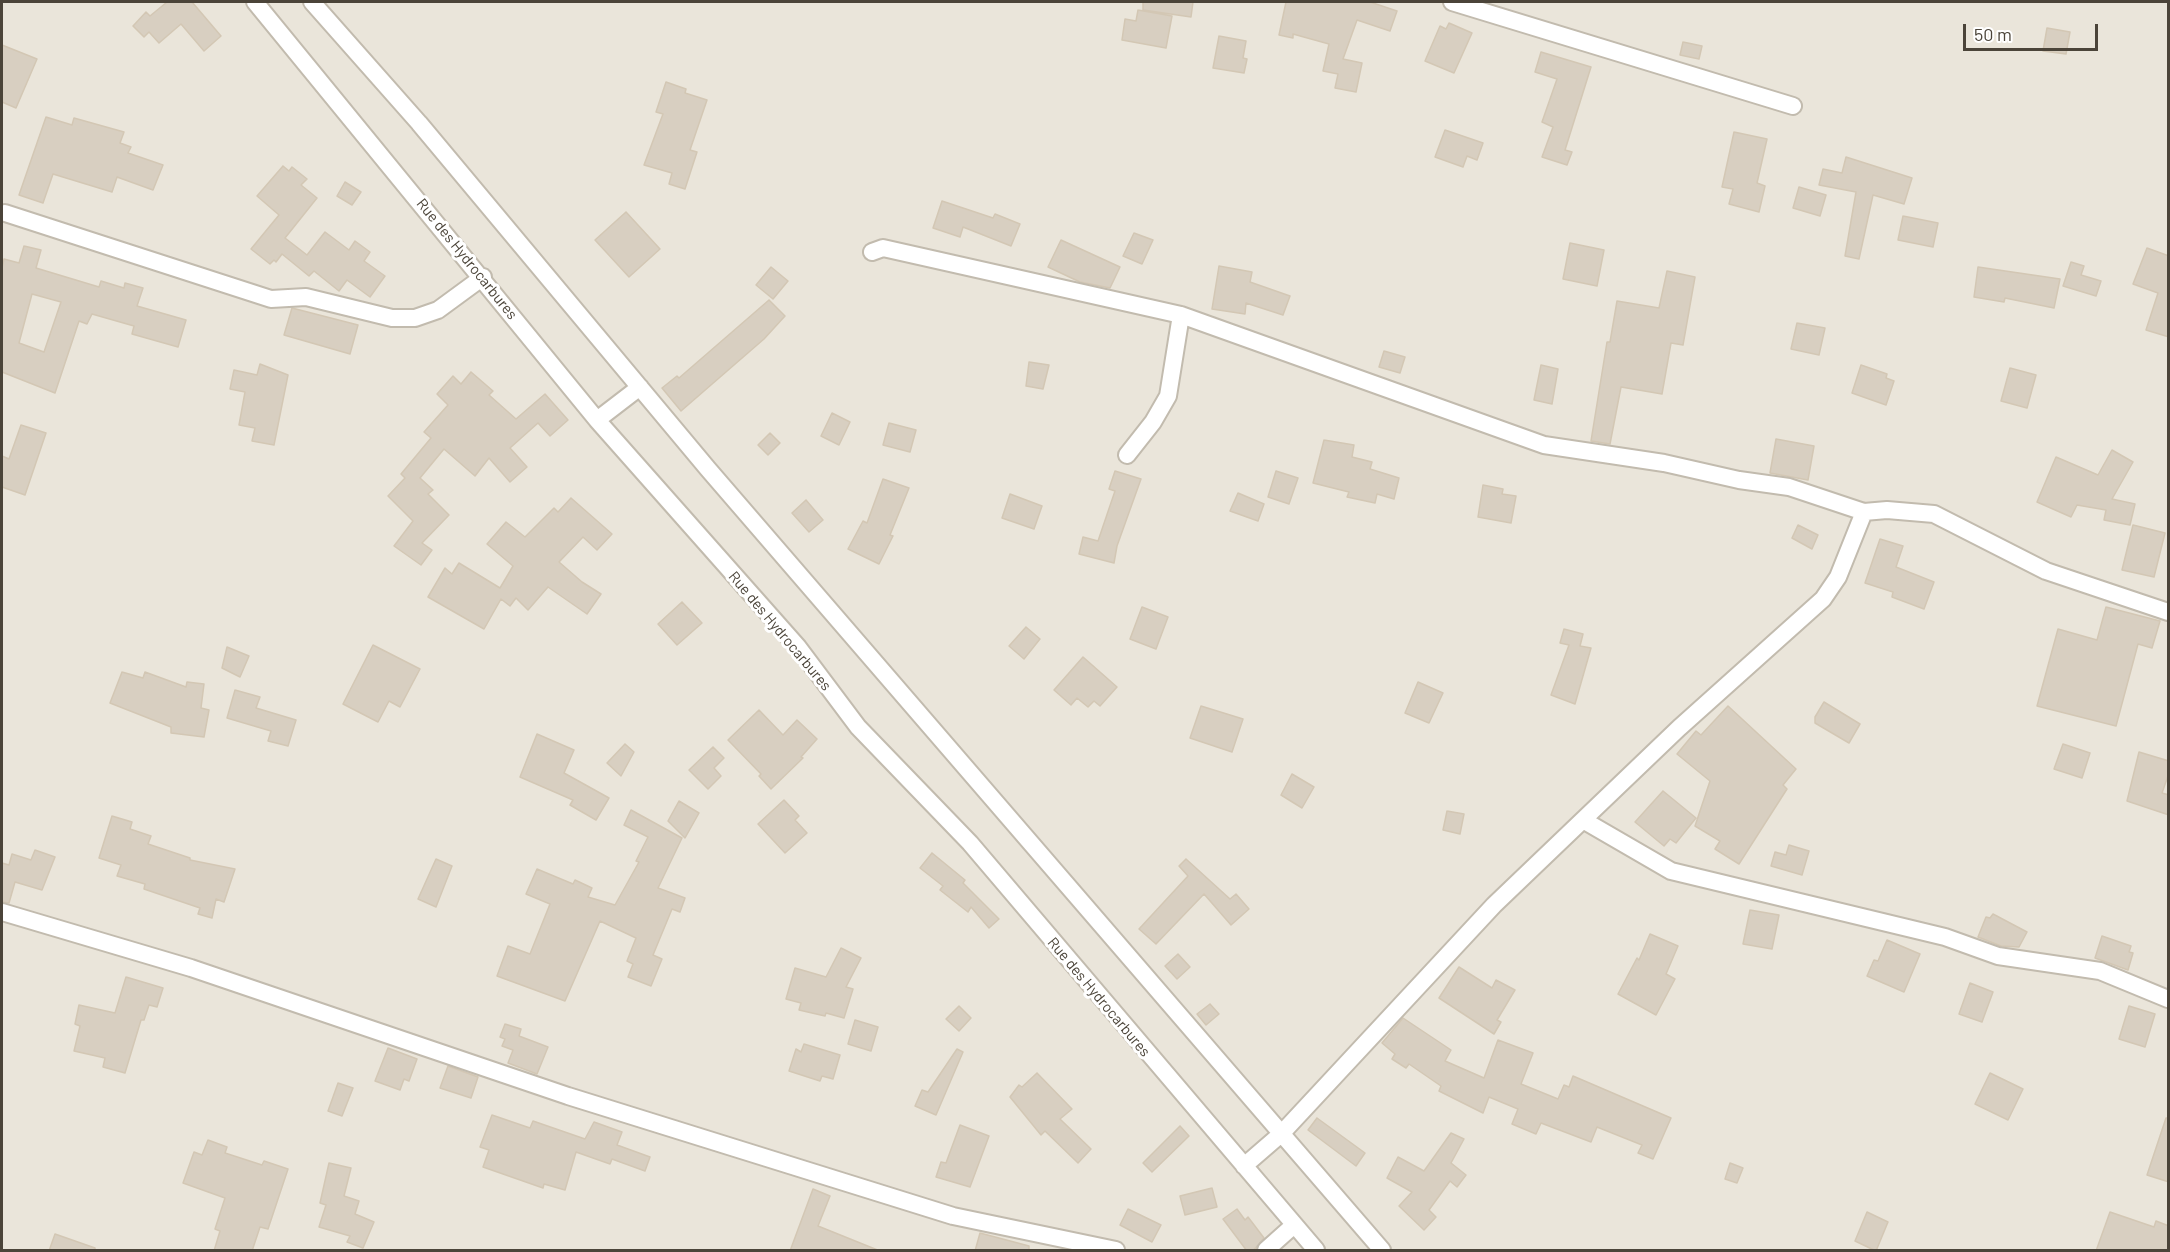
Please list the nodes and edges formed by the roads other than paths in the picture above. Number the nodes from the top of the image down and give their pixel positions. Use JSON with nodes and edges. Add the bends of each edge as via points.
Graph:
{"nodes":[{"id":1,"x":255,"y":2,"type":"edge"},
{"id":2,"x":312,"y":2,"type":"edge"},
{"id":3,"x":1452,"y":2,"type":"edge"},
{"id":4,"x":1793,"y":106,"type":"dead end"},
{"id":5,"x":5,"y":213,"type":"dead end"},
{"id":6,"x":872,"y":252,"type":"dead end"},
{"id":7,"x":483,"y":277,"type":"junction"},
{"id":8,"x":1181,"y":315,"type":"junction"},
{"id":9,"x":640,"y":387,"type":"junction"},
{"id":10,"x":597,"y":420,"type":"junction"},
{"id":11,"x":1127,"y":455,"type":"dead end"},
{"id":12,"x":1864,"y":512,"type":"junction"},
{"id":13,"x":2169,"y":612,"type":"edge"},
{"id":14,"x":1582,"y":820,"type":"junction"},
{"id":15,"x":2,"y":912,"type":"edge"},
{"id":16,"x":2169,"y":999,"type":"edge"},
{"id":17,"x":1281,"y":1134,"type":"junction"},
{"id":18,"x":1244,"y":1166,"type":"junction"},
{"id":19,"x":1294,"y":1225,"type":"junction"},
{"id":20,"x":1116,"y":1251,"type":"edge"},
{"id":21,"x":1266,"y":1251,"type":"edge"},
{"id":22,"x":1316,"y":1251,"type":"edge"},
{"id":23,"x":1382,"y":1251,"type":"edge"}],
"edges":[{"from":1,"to":7,"type":"street","name":"Rue des Hydrocarbures"},
{"from":2,"to":9,"type":"street"},
{"from":3,"to":4,"type":"street"},
{"from":5,"to":7,"type":"street","via":[[271,299],[306,297],[392,318],[415,318],[438,310]]},
{"from":6,"to":8,"type":"street","via":[[883,248]]},
{"from":7,"to":10,"type":"street","name":"Rue des Hydrocarbures"},
{"from":8,"to":11,"type":"street","via":[[1168,396]]},
{"from":8,"to":12,"type":"street","via":[[1544,445],[1789,487]]},
{"from":9,"to":10,"type":"street"},
{"from":9,"to":17,"type":"street"},
{"from":10,"to":18,"type":"street","name":"Rue des Hydrocarbures","via":[[798,647],[858,727],[969,843]]},
{"from":12,"to":13,"type":"street","via":[[1934,514],[2046,571]]},
{"from":12,"to":14,"type":"street","via":[[1838,577],[1824,599]]},
{"from":14,"to":16,"type":"street","via":[[1671,871],[1945,937],[1998,956],[2100,971]]},
{"from":14,"to":17,"type":"street","via":[[1494,905]]},
{"from":15,"to":20,"type":"street","via":[[191,968],[568,1096],[953,1216]]},
{"from":17,"to":18,"type":"street"},
{"from":17,"to":23,"type":"street"},
{"from":18,"to":19,"type":"street","name":"Rue des Hydrocarbures"},
{"from":19,"to":21,"type":"street"},
{"from":19,"to":22,"type":"street","name":"Rue des Hydrocarbures"}]}
